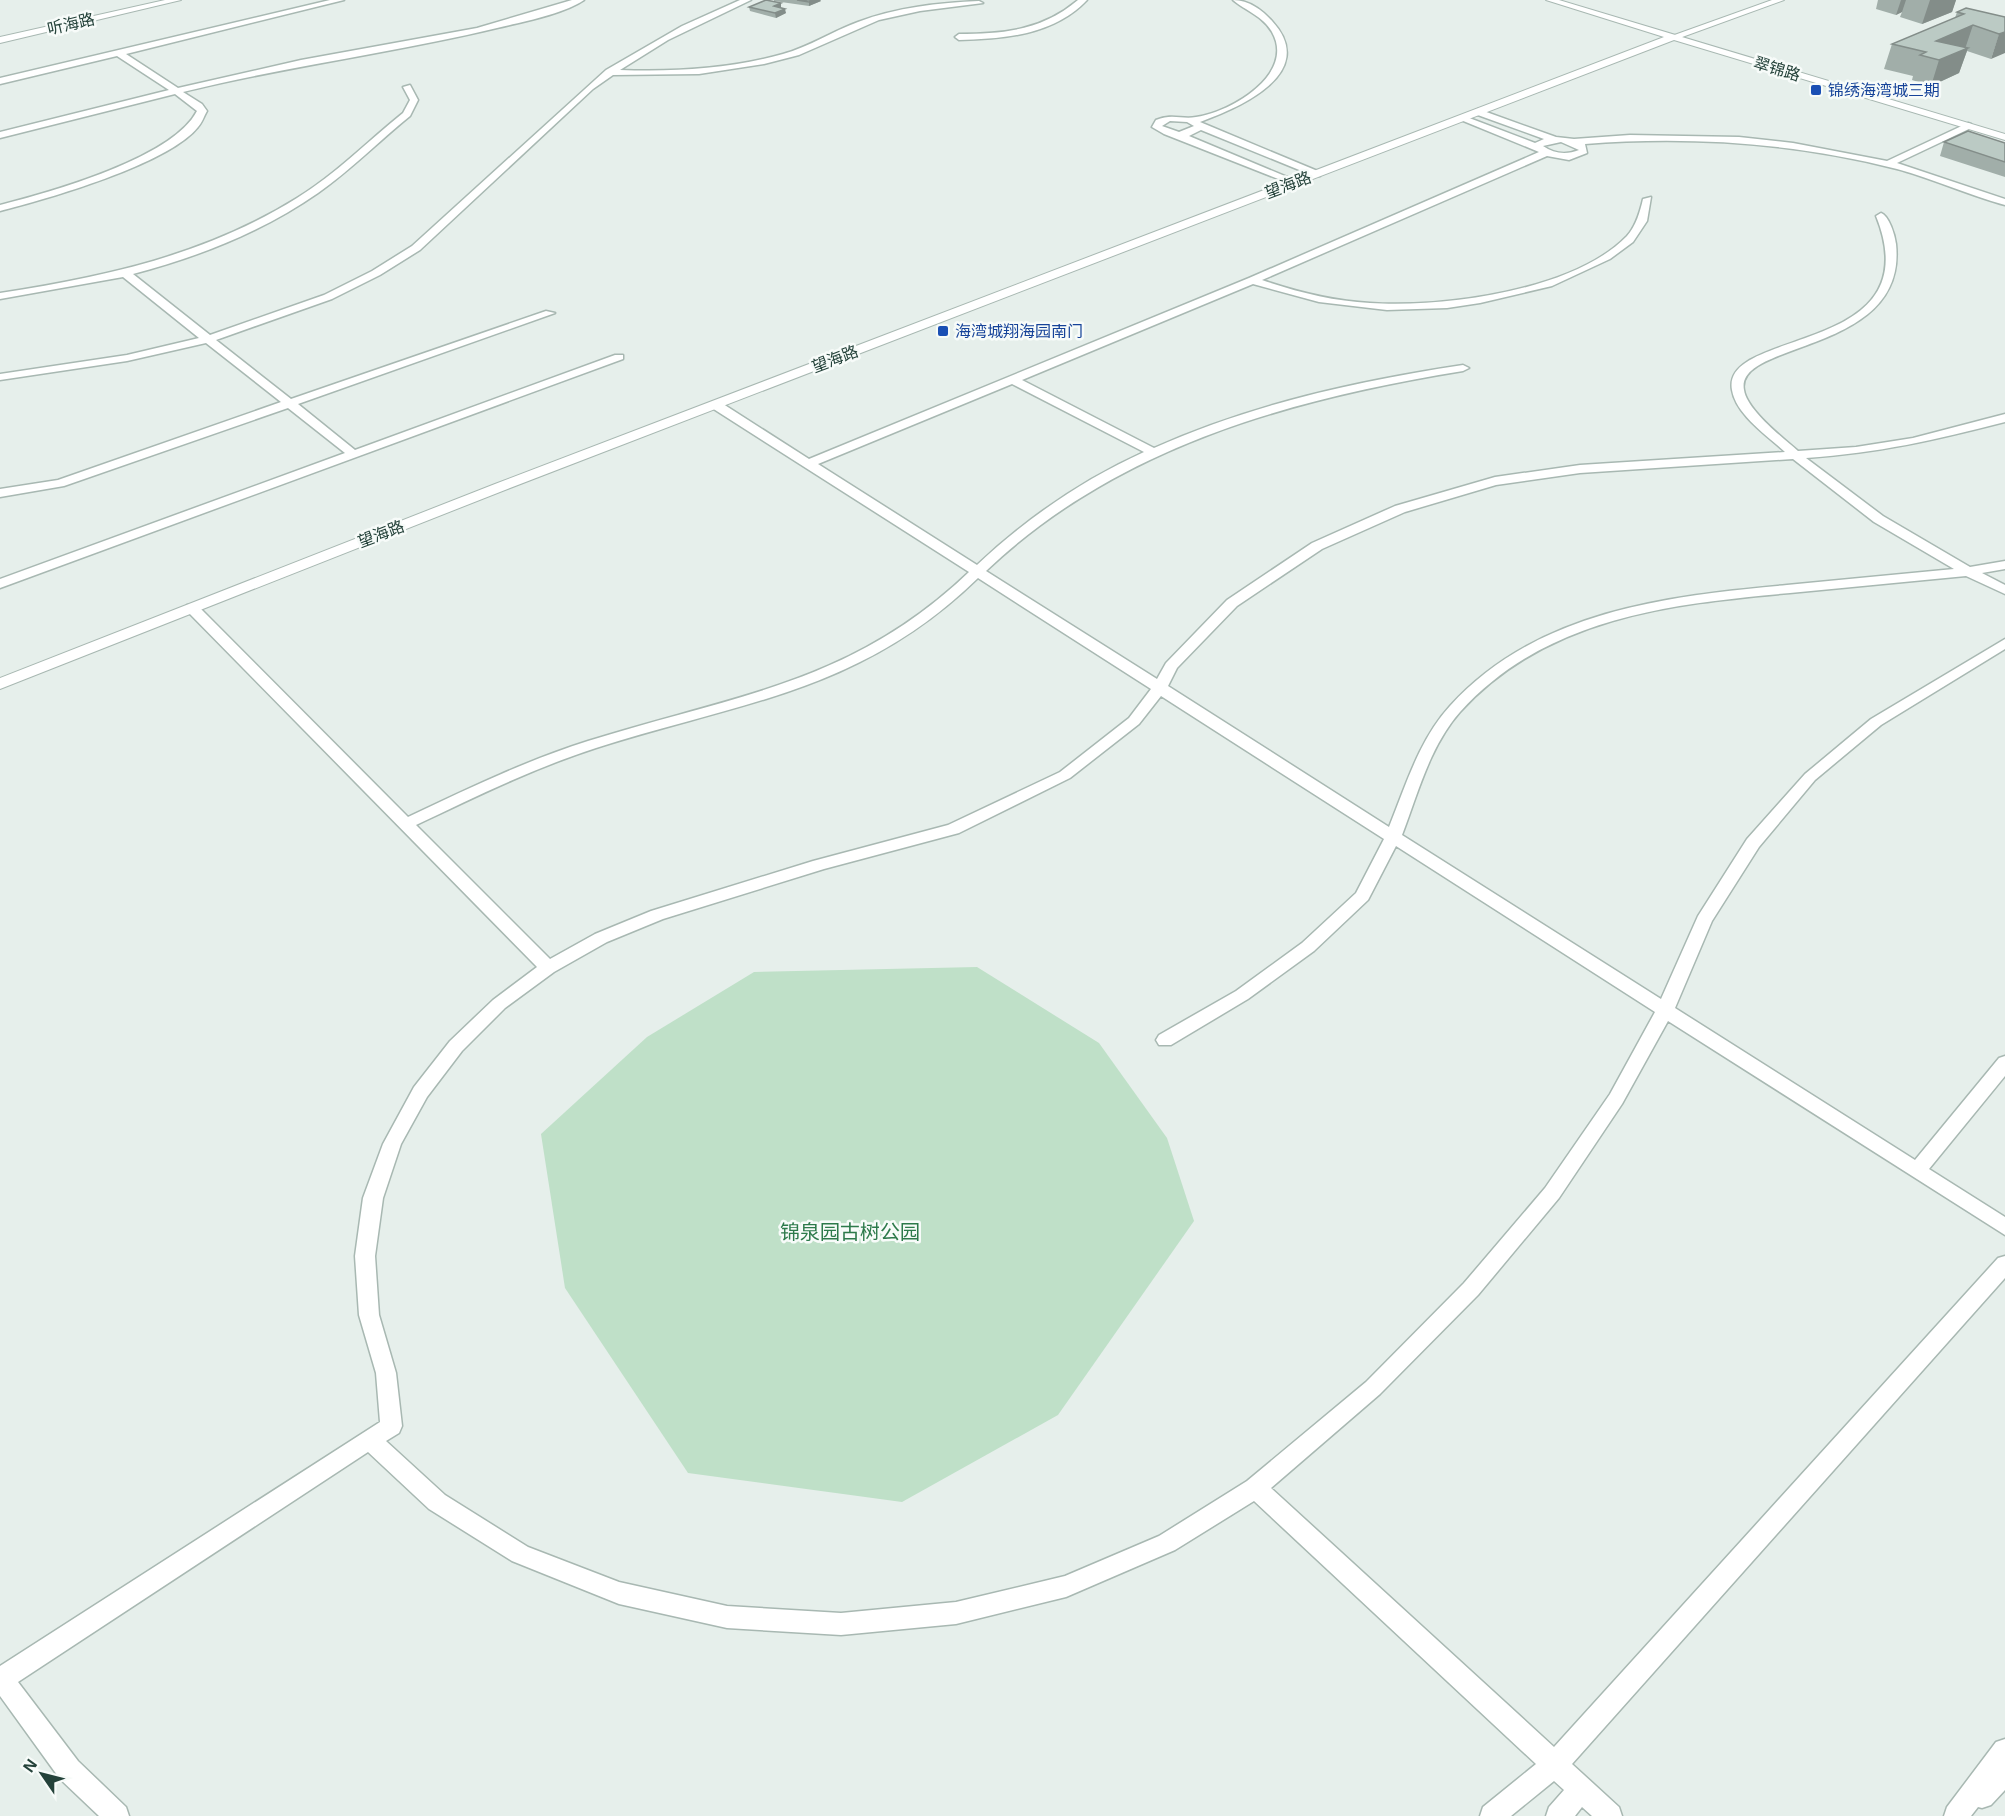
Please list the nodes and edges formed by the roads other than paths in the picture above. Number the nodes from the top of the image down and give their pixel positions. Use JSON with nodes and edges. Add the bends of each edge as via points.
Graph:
{"nodes":[{"id":1,"x":177,"y":0,"type":"edge"},
{"id":2,"x":340,"y":0,"type":"edge"},
{"id":3,"x":580,"y":0,"type":"edge"},
{"id":4,"x":747,"y":0,"type":"edge"},
{"id":5,"x":1083,"y":0,"type":"edge"},
{"id":6,"x":1237,"y":0,"type":"edge"},
{"id":7,"x":1550,"y":0,"type":"edge"},
{"id":8,"x":1780,"y":0,"type":"edge"},
{"id":9,"x":979,"y":3,"type":"dead end"},
{"id":10,"x":959,"y":37,"type":"dead end"},
{"id":11,"x":1671,"y":38,"type":"junction"},
{"id":12,"x":0,"y":40,"type":"edge"},
{"id":13,"x":119,"y":53,"type":"junction"},
{"id":14,"x":609,"y":72,"type":"junction"},
{"id":15,"x":0,"y":81,"type":"edge"},
{"id":16,"x":407,"y":87,"type":"dead end"},
{"id":17,"x":176,"y":91,"type":"junction"},
{"id":18,"x":1478,"y":112,"type":"junction"},
{"id":19,"x":1461,"y":118,"type":"junction"},
{"id":20,"x":1197,"y":123,"type":"junction"},
{"id":21,"x":1968,"y":126,"type":"junction"},
{"id":22,"x":1177,"y":134,"type":"junction"},
{"id":23,"x":0,"y":135,"type":"edge"},
{"id":24,"x":2005,"y":137,"type":"edge"},
{"id":25,"x":1554,"y":139,"type":"junction"},
{"id":26,"x":1575,"y":142,"type":"junction"},
{"id":27,"x":1542,"y":150,"type":"junction"},
{"id":28,"x":1886,"y":165,"type":"junction"},
{"id":29,"x":1317,"y":174,"type":"junction"},
{"id":30,"x":1294,"y":182,"type":"junction"},
{"id":31,"x":1648,"y":199,"type":"dead end"},
{"id":32,"x":2005,"y":202,"type":"edge"},
{"id":33,"x":0,"y":208,"type":"edge"},
{"id":34,"x":1881,"y":216,"type":"dead end"},
{"id":35,"x":125,"y":273,"type":"junction"},
{"id":36,"x":1253,"y":280,"type":"junction"},
{"id":37,"x":0,"y":296,"type":"edge"},
{"id":38,"x":550,"y":313,"type":"dead end"},
{"id":39,"x":208,"y":339,"type":"junction"},
{"id":40,"x":619,"y":357,"type":"dead end"},
{"id":41,"x":1463,"y":368,"type":"dead end"},
{"id":42,"x":0,"y":377,"type":"edge"},
{"id":43,"x":1012,"y":379,"type":"junction"},
{"id":44,"x":290,"y":403,"type":"junction"},
{"id":45,"x":716,"y":405,"type":"junction"},
{"id":46,"x":2005,"y":418,"type":"edge"},
{"id":47,"x":1153,"y":452,"type":"junction"},
{"id":48,"x":353,"y":454,"type":"junction"},
{"id":49,"x":1795,"y":456,"type":"junction"},
{"id":50,"x":808,"y":464,"type":"junction"},
{"id":51,"x":0,"y":493,"type":"edge"},
{"id":52,"x":2005,"y":564,"type":"edge"},
{"id":53,"x":976,"y":571,"type":"junction"},
{"id":54,"x":1967,"y":572,"type":"junction"},
{"id":55,"x":0,"y":584,"type":"edge"},
{"id":56,"x":2005,"y":590,"type":"edge"},
{"id":57,"x":192,"y":608,"type":"junction"},
{"id":58,"x":2005,"y":643,"type":"edge"},
{"id":59,"x":0,"y":684,"type":"edge"},
{"id":60,"x":1160,"y":688,"type":"junction"},
{"id":61,"x":406,"y":824,"type":"junction"},
{"id":62,"x":1393,"y":837,"type":"junction"},
{"id":63,"x":548,"y":968,"type":"junction"},
{"id":64,"x":1665,"y":1010,"type":"junction"},
{"id":65,"x":1165,"y":1040,"type":"dead end"},
{"id":66,"x":2005,"y":1064,"type":"edge"},
{"id":67,"x":1917,"y":1171,"type":"junction"},
{"id":68,"x":2005,"y":1227,"type":"edge"},
{"id":69,"x":2005,"y":1264,"type":"edge"},
{"id":70,"x":370,"y":1440,"type":"junction"},
{"id":71,"x":1256,"y":1488,"type":"junction"},
{"id":72,"x":1,"y":1680,"type":"edge"},
{"id":73,"x":2005,"y":1751,"type":"edge"},
{"id":74,"x":1555,"y":1764,"type":"junction"},
{"id":75,"x":2005,"y":1773,"type":"edge"},
{"id":76,"x":1581,"y":1790,"type":"junction"},
{"id":77,"x":117,"y":1816,"type":"edge"},
{"id":78,"x":1492,"y":1816,"type":"edge"},
{"id":79,"x":1558,"y":1816,"type":"edge"},
{"id":80,"x":1610,"y":1816,"type":"edge"},
{"id":81,"x":1956,"y":1816,"type":"edge"},
{"id":82,"x":1963,"y":1816,"type":"edge"}],
"edges":[{"from":1,"to":12,"type":"street","name":"听海路"},
{"from":2,"to":13,"type":"lane"},
{"from":3,"to":17,"type":"lane","via":[[471,34],[302,63]]},
{"from":4,"to":14,"type":"lane","via":[[684,27]]},
{"from":5,"to":10,"type":"lane","via":[[1058,21],[1041,28],[1016,34]]},
{"from":6,"to":20,"type":"lane","via":[[1264,17],[1277,33],[1283,50],[1280,66],[1267,83],[1245,99]]},
{"from":7,"to":11,"type":"street","name":"翠锦路"},
{"from":8,"to":11,"type":"street","name":"望海路"},
{"from":9,"to":14,"type":"lane","via":[[884,16],[810,48],[761,62],[671,73]]},
{"from":11,"to":18,"type":"street","name":"望海路"},
{"from":11,"to":21,"type":"street","name":"翠锦路"},
{"from":13,"to":15,"type":"lane"},
{"from":13,"to":17,"type":"lane"},
{"from":14,"to":39,"type":"lane","via":[[416,248],[328,297]]},
{"from":16,"to":35,"type":"lane","via":[[414,100],[407,114],[303,199],[227,239]]},
{"from":17,"to":23,"type":"lane"},
{"from":17,"to":33,"type":"lane","via":[[202,111],[198,123],[173,141],[107,175]]},
{"from":18,"to":19,"type":"street","name":"望海路"},
{"from":18,"to":25,"type":"lane"},
{"from":19,"to":27,"type":"lane"},
{"from":19,"to":29,"type":"street","name":"望海路"},
{"from":20,"to":22,"type":"lane","via":[[1190,133]]},
{"from":20,"to":22,"type":"lane","via":[[1169,118],[1157,124],[1160,129]]},
{"from":20,"to":29,"type":"lane"},
{"from":21,"to":24,"type":"street","name":"翠锦路"},
{"from":21,"to":28,"type":"lane"},
{"from":22,"to":30,"type":"lane"},
{"from":25,"to":26,"type":"lane"},
{"from":25,"to":27,"type":"lane","via":[[1540,143]]},
{"from":26,"to":27,"type":"lane","via":[[1584,151],[1579,155],[1569,157]]},
{"from":26,"to":28,"type":"lane","via":[[1673,136],[1725,138],[1779,143]]},
{"from":27,"to":36,"type":"lane"},
{"from":28,"to":32,"type":"lane","via":[[1967,187]]},
{"from":29,"to":30,"type":"street","name":"望海路"},
{"from":30,"to":45,"type":"street","name":"望海路"},
{"from":31,"to":36,"type":"lane","via":[[1637,229],[1608,257],[1539,287],[1494,297],[1389,308],[1359,306],[1302,296]]},
{"from":34,"to":49,"type":"lane","via":[[1895,251],[1888,285],[1876,302],[1835,331],[1752,362],[1740,374],[1737,388],[1743,403]]},
{"from":35,"to":37,"type":"lane"},
{"from":35,"to":39,"type":"lane"},
{"from":36,"to":43,"type":"lane"},
{"from":38,"to":44,"type":"lane"},
{"from":39,"to":42,"type":"lane","via":[[127,358]]},
{"from":39,"to":44,"type":"lane"},
{"from":40,"to":48,"type":"lane"},
{"from":41,"to":47,"type":"lane","via":[[1368,383],[1278,405]]},
{"from":43,"to":47,"type":"lane"},
{"from":43,"to":50,"type":"lane"},
{"from":44,"to":48,"type":"lane"},
{"from":44,"to":51,"type":"lane","via":[[60,483]]},
{"from":45,"to":50,"type":"lane"},
{"from":45,"to":57,"type":"street","name":"望海路"},
{"from":46,"to":49,"type":"lane","via":[[1914,442]]},
{"from":47,"to":53,"type":"lane","via":[[1050,511]]},
{"from":48,"to":55,"type":"lane"},
{"from":49,"to":54,"type":"lane","via":[[1880,521]]},
{"from":49,"to":60,"type":"lane","via":[[1580,469],[1495,481],[1400,509],[1317,546],[1232,603],[1171,666]]},
{"from":50,"to":53,"type":"lane"},
{"from":52,"to":54,"type":"lane"},
{"from":53,"to":60,"type":"lane"},
{"from":53,"to":61,"type":"lane","via":[[945,602],[904,633],[855,660],[735,706],[654,726],[521,769]]},
{"from":54,"to":56,"type":"lane"},
{"from":54,"to":62,"type":"lane","via":[[1699,597],[1638,608],[1583,625],[1533,647],[1489,676],[1454,710],[1427,749]]},
{"from":57,"to":59,"type":"street","name":"望海路"},
{"from":57,"to":61,"type":"lane"},
{"from":58,"to":64,"type":"lane","via":[[1876,722],[1810,777],[1753,843],[1704,920]]},
{"from":60,"to":62,"type":"lane"},
{"from":60,"to":63,"type":"lane","via":[[1134,721],[1065,775],[953,829],[657,915],[601,938]]},
{"from":61,"to":63,"type":"lane"},
{"from":62,"to":64,"type":"lane"},
{"from":62,"to":65,"type":"lane","via":[[1362,896],[1308,947],[1242,995]]},
{"from":63,"to":70,"type":"lane","via":[[499,1004],[456,1046],[420,1092],[392,1144],[373,1198],[365,1256],[369,1315],[386,1373],[391,1426]]},
{"from":64,"to":67,"type":"lane"},
{"from":64,"to":71,"type":"lane","via":[[1616,1100],[1552,1193],[1471,1289],[1372,1388]]},
{"from":66,"to":67,"type":"lane"},
{"from":67,"to":68,"type":"lane"},
{"from":69,"to":74,"type":"lane"},
{"from":70,"to":71,"type":"lane","via":[[437,1502],[520,1554],[619,1593],[727,1617],[841,1624],[956,1613],[1066,1586],[1167,1543]]},
{"from":70,"to":72,"type":"lane"},
{"from":71,"to":74,"type":"lane"},
{"from":72,"to":77,"type":"lane","via":[[69,1770]]},
{"from":73,"to":81,"type":"lane"},
{"from":74,"to":76,"type":"lane"},
{"from":74,"to":78,"type":"lane"},
{"from":75,"to":82,"type":"lane"},
{"from":76,"to":79,"type":"lane"},
{"from":76,"to":80,"type":"lane"}]}
